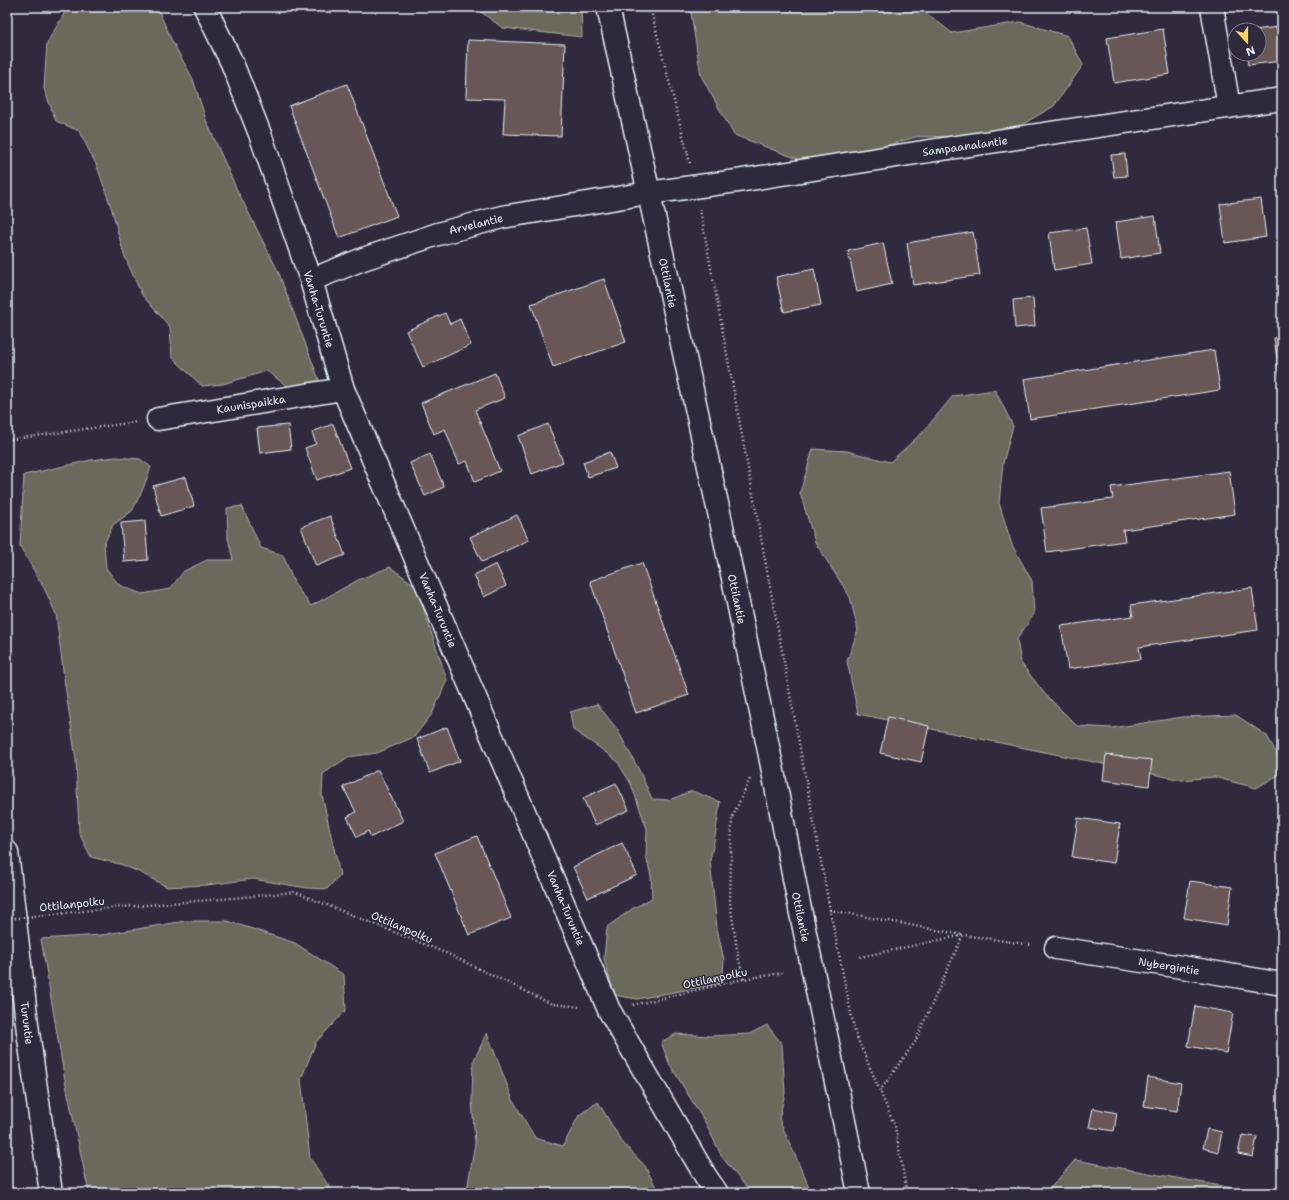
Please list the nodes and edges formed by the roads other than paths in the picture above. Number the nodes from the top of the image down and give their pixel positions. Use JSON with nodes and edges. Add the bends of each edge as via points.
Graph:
{"nodes":[{"id":1,"x":205,"y":7,"type":"edge"},
{"id":2,"x":608,"y":7,"type":"edge"},
{"id":3,"x":1212,"y":7,"type":"edge"},
{"id":4,"x":1282,"y":99,"type":"edge"},
{"id":5,"x":1229,"y":107,"type":"junction"},
{"id":6,"x":648,"y":193,"type":"junction"},
{"id":7,"x":311,"y":280,"type":"junction"},
{"id":8,"x":343,"y":389,"type":"junction"},
{"id":9,"x":158,"y":419,"type":"road end"},
{"id":10,"x":7,"y":852,"type":"edge"},
{"id":11,"x":1056,"y":948,"type":"road end"},
{"id":12,"x":1282,"y":984,"type":"edge"},
{"id":13,"x":51,"y":1193,"type":"edge"},
{"id":14,"x":717,"y":1193,"type":"edge"},
{"id":15,"x":859,"y":1193,"type":"edge"}],
"edges":[{"from":1,"to":7,"type":"main road","name":"Vanha-Turuntie","via":[[232,63],[260,134]]},
{"from":2,"to":6,"type":"main road","name":"Ottilantie"},
{"from":3,"to":5,"type":"main road"},
{"from":4,"to":5,"type":"main road","name":"Sampaanalantie"},
{"from":5,"to":6,"type":"main road","name":"Sampaanalantie"},
{"from":6,"to":7,"type":"main road","name":"Arvelantie","via":[[502,217],[423,239]]},
{"from":6,"to":15,"type":"main road","name":"Ottilantie","via":[[722,526]]},
{"from":7,"to":8,"type":"main road","name":"Vanha-Turuntie"},
{"from":8,"to":9,"type":"main road","name":"Kaunispaikka"},
{"from":8,"to":14,"type":"main road","name":"Vanha-Turuntie","via":[[609,1010]]},
{"from":10,"to":13,"type":"main road","name":"Turuntie","via":[[28,1032]]},
{"from":11,"to":12,"type":"main road","name":"Nybergintie"}]}
